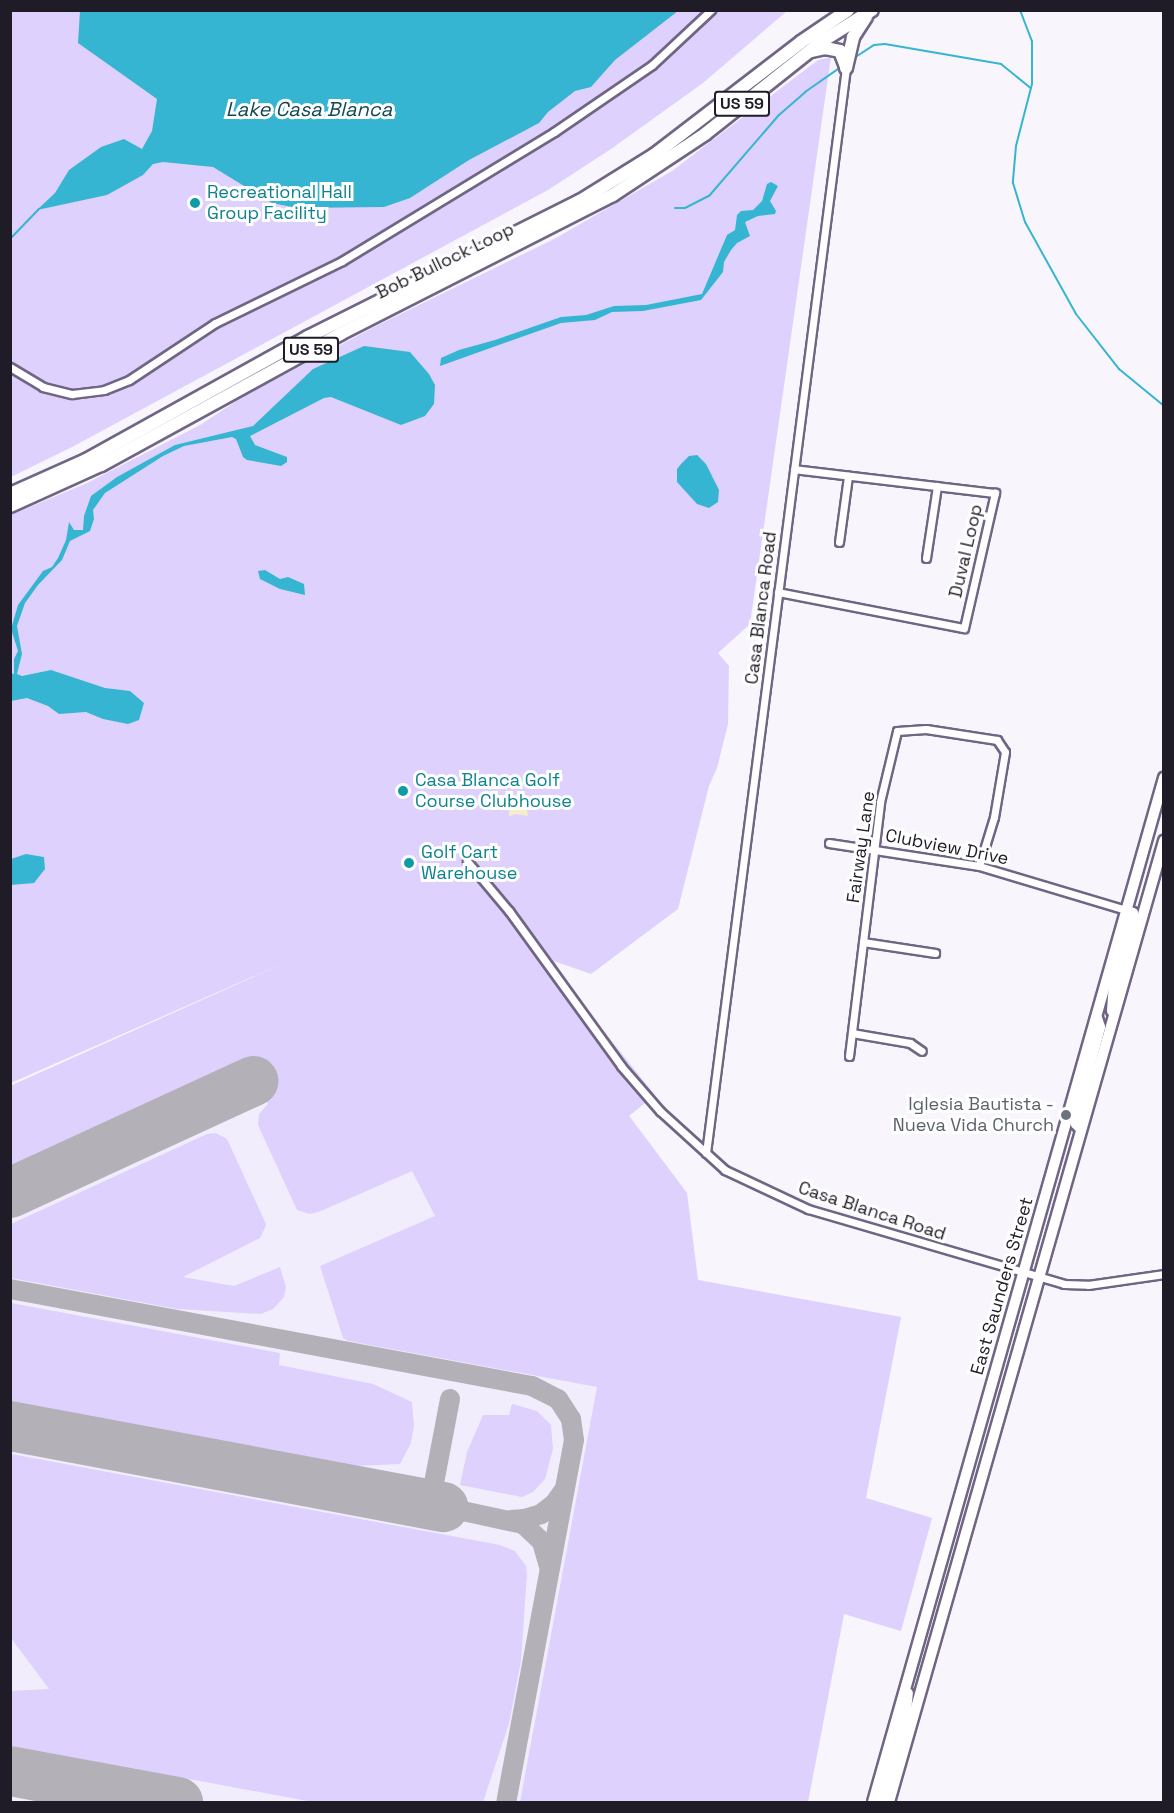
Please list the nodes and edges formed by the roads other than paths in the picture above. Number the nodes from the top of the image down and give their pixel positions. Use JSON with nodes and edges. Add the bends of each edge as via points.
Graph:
{"nodes":[{"id":1,"x":711,"y":10,"type":"edge"},
{"id":2,"x":871,"y":11,"type":"edge"},
{"id":3,"x":844,"y":12,"type":"edge"},
{"id":4,"x":807,"y":52,"type":"junction"},
{"id":5,"x":846,"y":68,"type":"junction"},
{"id":6,"x":10,"y":368,"type":"edge"},
{"id":7,"x":794,"y":469,"type":"junction"},
{"id":8,"x":848,"y":476,"type":"junction"},
{"id":9,"x":937,"y":486,"type":"junction"},
{"id":10,"x":10,"y":494,"type":"edge"},
{"id":11,"x":10,"y":506,"type":"edge"},
{"id":12,"x":839,"y":542,"type":"dead end"},
{"id":13,"x":926,"y":558,"type":"dead end"},
{"id":14,"x":778,"y":592,"type":"junction"},
{"id":15,"x":1164,"y":778,"type":"edge"},
{"id":16,"x":1164,"y":841,"type":"edge"},
{"id":17,"x":829,"y":843,"type":"dead end"},
{"id":18,"x":876,"y":849,"type":"junction"},
{"id":19,"x":467,"y":861,"type":"dead end"},
{"id":20,"x":979,"y":866,"type":"junction"},
{"id":21,"x":1126,"y":910,"type":"junction"},
{"id":22,"x":863,"y":942,"type":"junction"},
{"id":23,"x":935,"y":953,"type":"dead end"},
{"id":24,"x":1096,"y":1015,"type":"junction"},
{"id":25,"x":1112,"y":1023,"type":"junction"},
{"id":26,"x":852,"y":1033,"type":"junction"},
{"id":27,"x":922,"y":1051,"type":"dead end"},
{"id":28,"x":849,"y":1056,"type":"dead end"},
{"id":29,"x":1081,"y":1129,"type":"junction"},
{"id":30,"x":706,"y":1153,"type":"junction"},
{"id":31,"x":1023,"y":1272,"type":"junction"},
{"id":32,"x":1164,"y":1274,"type":"edge"},
{"id":33,"x":1039,"y":1277,"type":"junction"},
{"id":34,"x":909,"y":1674,"type":"junction"},
{"id":35,"x":873,"y":1803,"type":"edge"},
{"id":36,"x":881,"y":1803,"type":"edge"},
{"id":37,"x":889,"y":1803,"type":"edge"}],
"edges":[{"from":1,"to":6,"type":"street","via":[[652,65],[554,132],[349,257],[215,323],[129,380],[104,390],[72,394],[43,387]]},
{"from":2,"to":4,"type":"highway","name":"Bob Bullock Loop","number":"US 59"},
{"from":2,"to":5,"type":"highway","via":[[853,37]]},
{"from":3,"to":10,"type":"highway","name":"Bob Bullock Loop","number":"US 59","via":[[654,155],[580,201],[308,337],[86,460]]},
{"from":4,"to":5,"type":"highway","via":[[825,48],[840,51]]},
{"from":4,"to":11,"type":"highway","name":"Bob Bullock Loop","number":"US 59","via":[[705,134],[614,195],[340,334],[101,465]]},
{"from":5,"to":7,"type":"street","name":"Casa Blanca Road"},
{"from":7,"to":8,"type":"street","name":"Duval Loop"},
{"from":7,"to":14,"type":"street","name":"Casa Blanca Road"},
{"from":8,"to":9,"type":"street","name":"Duval Loop"},
{"from":8,"to":12,"type":"street"},
{"from":9,"to":13,"type":"street"},
{"from":9,"to":14,"type":"street","name":"Duval Loop","via":[[995,493],[964,628]]},
{"from":14,"to":30,"type":"street","name":"Casa Blanca Road"},
{"from":15,"to":21,"type":"main road","name":"East Saunders Street"},
{"from":16,"to":25,"type":"main road","name":"East Saunders Street"},
{"from":17,"to":18,"type":"street","name":"Clubview Drive"},
{"from":18,"to":20,"type":"street","name":"Clubview Drive"},
{"from":18,"to":20,"type":"street","name":"Fairway Lane","via":[[880,802],[897,730],[926,729],[998,740],[1005,752],[994,817]]},
{"from":18,"to":22,"type":"street","name":"Fairway Lane"},
{"from":19,"to":30,"type":"street","name":"Casa Blanca Road","via":[[509,911],[621,1066],[660,1112]]},
{"from":20,"to":21,"type":"street","name":"Clubview Drive"},
{"from":21,"to":24,"type":"main road","name":"East Saunders Street"},
{"from":21,"to":25,"type":"main road","via":[[1133,916],[1114,983]]},
{"from":22,"to":23,"type":"street"},
{"from":22,"to":26,"type":"street","name":"Fairway Lane"},
{"from":24,"to":29,"type":"main road","via":[[1100,1027],[1076,1118]]},
{"from":24,"to":31,"type":"main road","name":"East Saunders Street"},
{"from":25,"to":29,"type":"main road","name":"East Saunders Street"},
{"from":26,"to":27,"type":"street","via":[[910,1043]]},
{"from":26,"to":28,"type":"street","name":"Fairway Lane"},
{"from":29,"to":33,"type":"main road","name":"East Saunders Street"},
{"from":30,"to":31,"type":"street","name":"Casa Blanca Road","via":[[725,1170],[808,1209]]},
{"from":31,"to":33,"type":"street","name":"Casa Blanca Road"},
{"from":31,"to":34,"type":"main road","name":"East Saunders Street"},
{"from":32,"to":33,"type":"street","name":"Casa Blanca Road","via":[[1073,1286]]},
{"from":33,"to":37,"type":"main road","name":"East Saunders Street"},
{"from":34,"to":35,"type":"main road","name":"East Saunders Street"},
{"from":34,"to":36,"type":"main road","via":[[906,1711]]}]}
